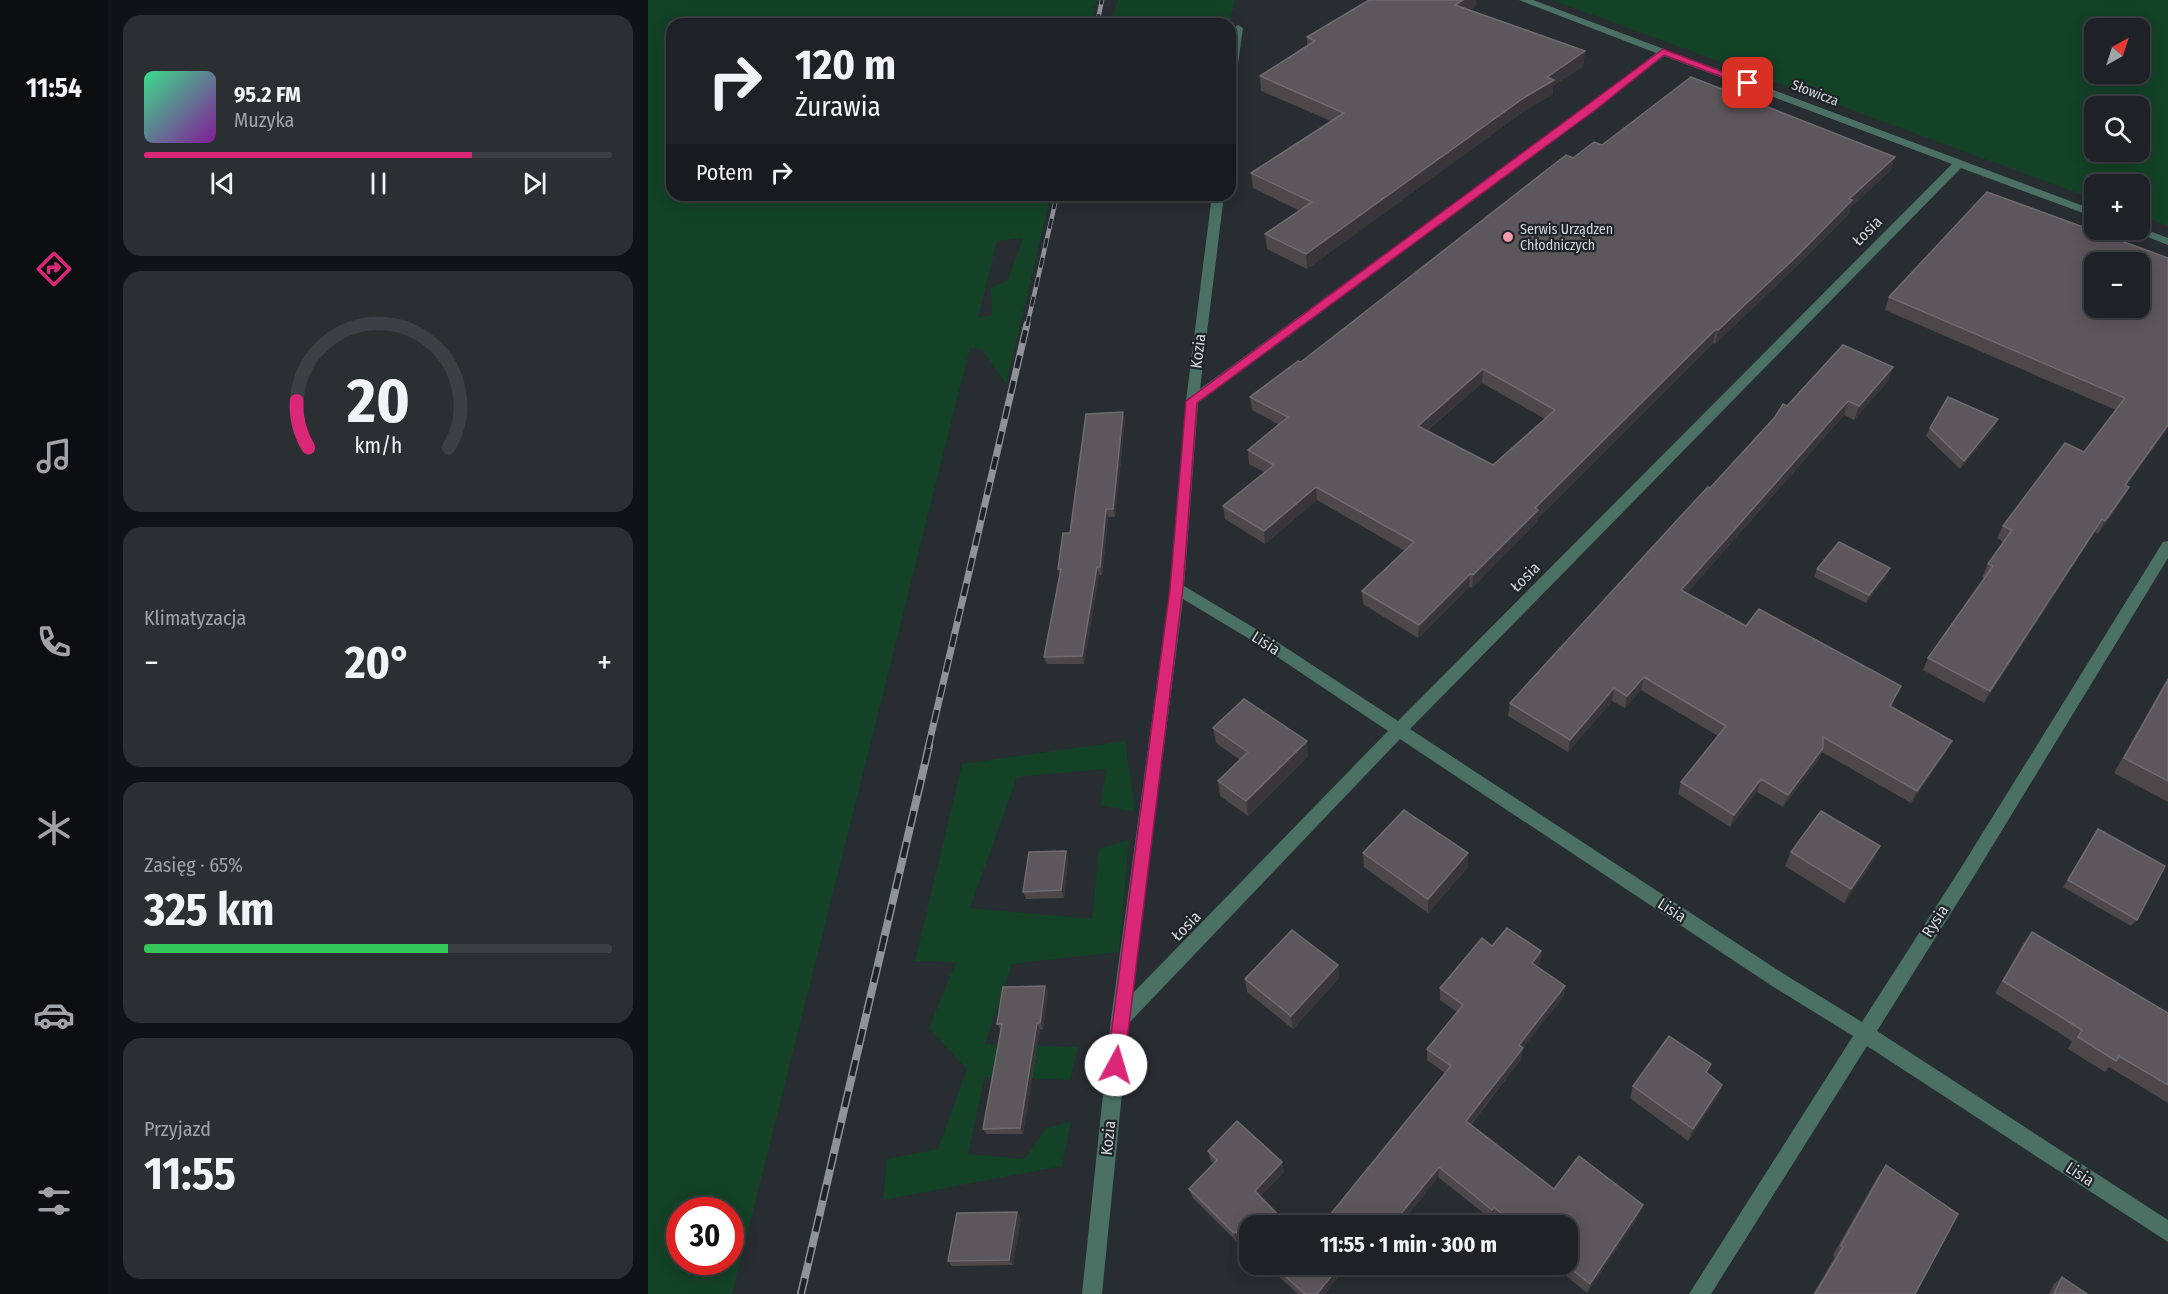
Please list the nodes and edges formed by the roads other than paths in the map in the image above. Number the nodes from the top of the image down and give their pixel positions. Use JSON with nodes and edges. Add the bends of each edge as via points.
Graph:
{"nodes":[{"id":1,"x":1524,"y":0,"type":"edge"},
{"id":2,"x":1238,"y":28,"type":"dead end"},
{"id":3,"x":1236,"y":42,"type":"edge"},
{"id":4,"x":1663,"y":52,"type":"junction"},
{"id":5,"x":1959,"y":163,"type":"junction"},
{"id":6,"x":1217,"y":201,"type":"edge"},
{"id":7,"x":2084,"y":210,"type":"edge"},
{"id":8,"x":2150,"y":235,"type":"edge"},
{"id":9,"x":2168,"y":242,"type":"edge"},
{"id":10,"x":1192,"y":401,"type":"junction"},
{"id":11,"x":2168,"y":546,"type":"edge"},
{"id":12,"x":1176,"y":588,"type":"junction"},
{"id":13,"x":1399,"y":730,"type":"junction"},
{"id":14,"x":1120,"y":1019,"type":"junction"},
{"id":15,"x":1865,"y":1034,"type":"junction"},
{"id":16,"x":2168,"y":1232,"type":"edge"},
{"id":17,"x":1092,"y":1294,"type":"edge"},
{"id":18,"x":1699,"y":1294,"type":"edge"}],
"edges":[{"from":1,"to":4,"type":"street","name":"Słowicza"},
{"from":2,"to":3,"type":"street"},
{"from":4,"to":5,"type":"street","name":"Słowicza"},
{"from":4,"to":10,"type":"street"},
{"from":5,"to":7,"type":"street","name":"Słowicza"},
{"from":5,"to":13,"type":"street","name":"Łosia"},
{"from":6,"to":10,"type":"street","name":"Kozia"},
{"from":8,"to":9,"type":"street"},
{"from":10,"to":12,"type":"street","name":"Kozia"},
{"from":11,"to":15,"type":"street","name":"Rysia"},
{"from":12,"to":13,"type":"street","name":"Lisia"},
{"from":12,"to":14,"type":"street","name":"Kozia"},
{"from":13,"to":14,"type":"street","name":"Łosia"},
{"from":13,"to":15,"type":"street","name":"Lisia"},
{"from":14,"to":17,"type":"street","name":"Kozia"},
{"from":15,"to":16,"type":"street","name":"Lisia"},
{"from":15,"to":18,"type":"street","name":"Rysia"}]}
